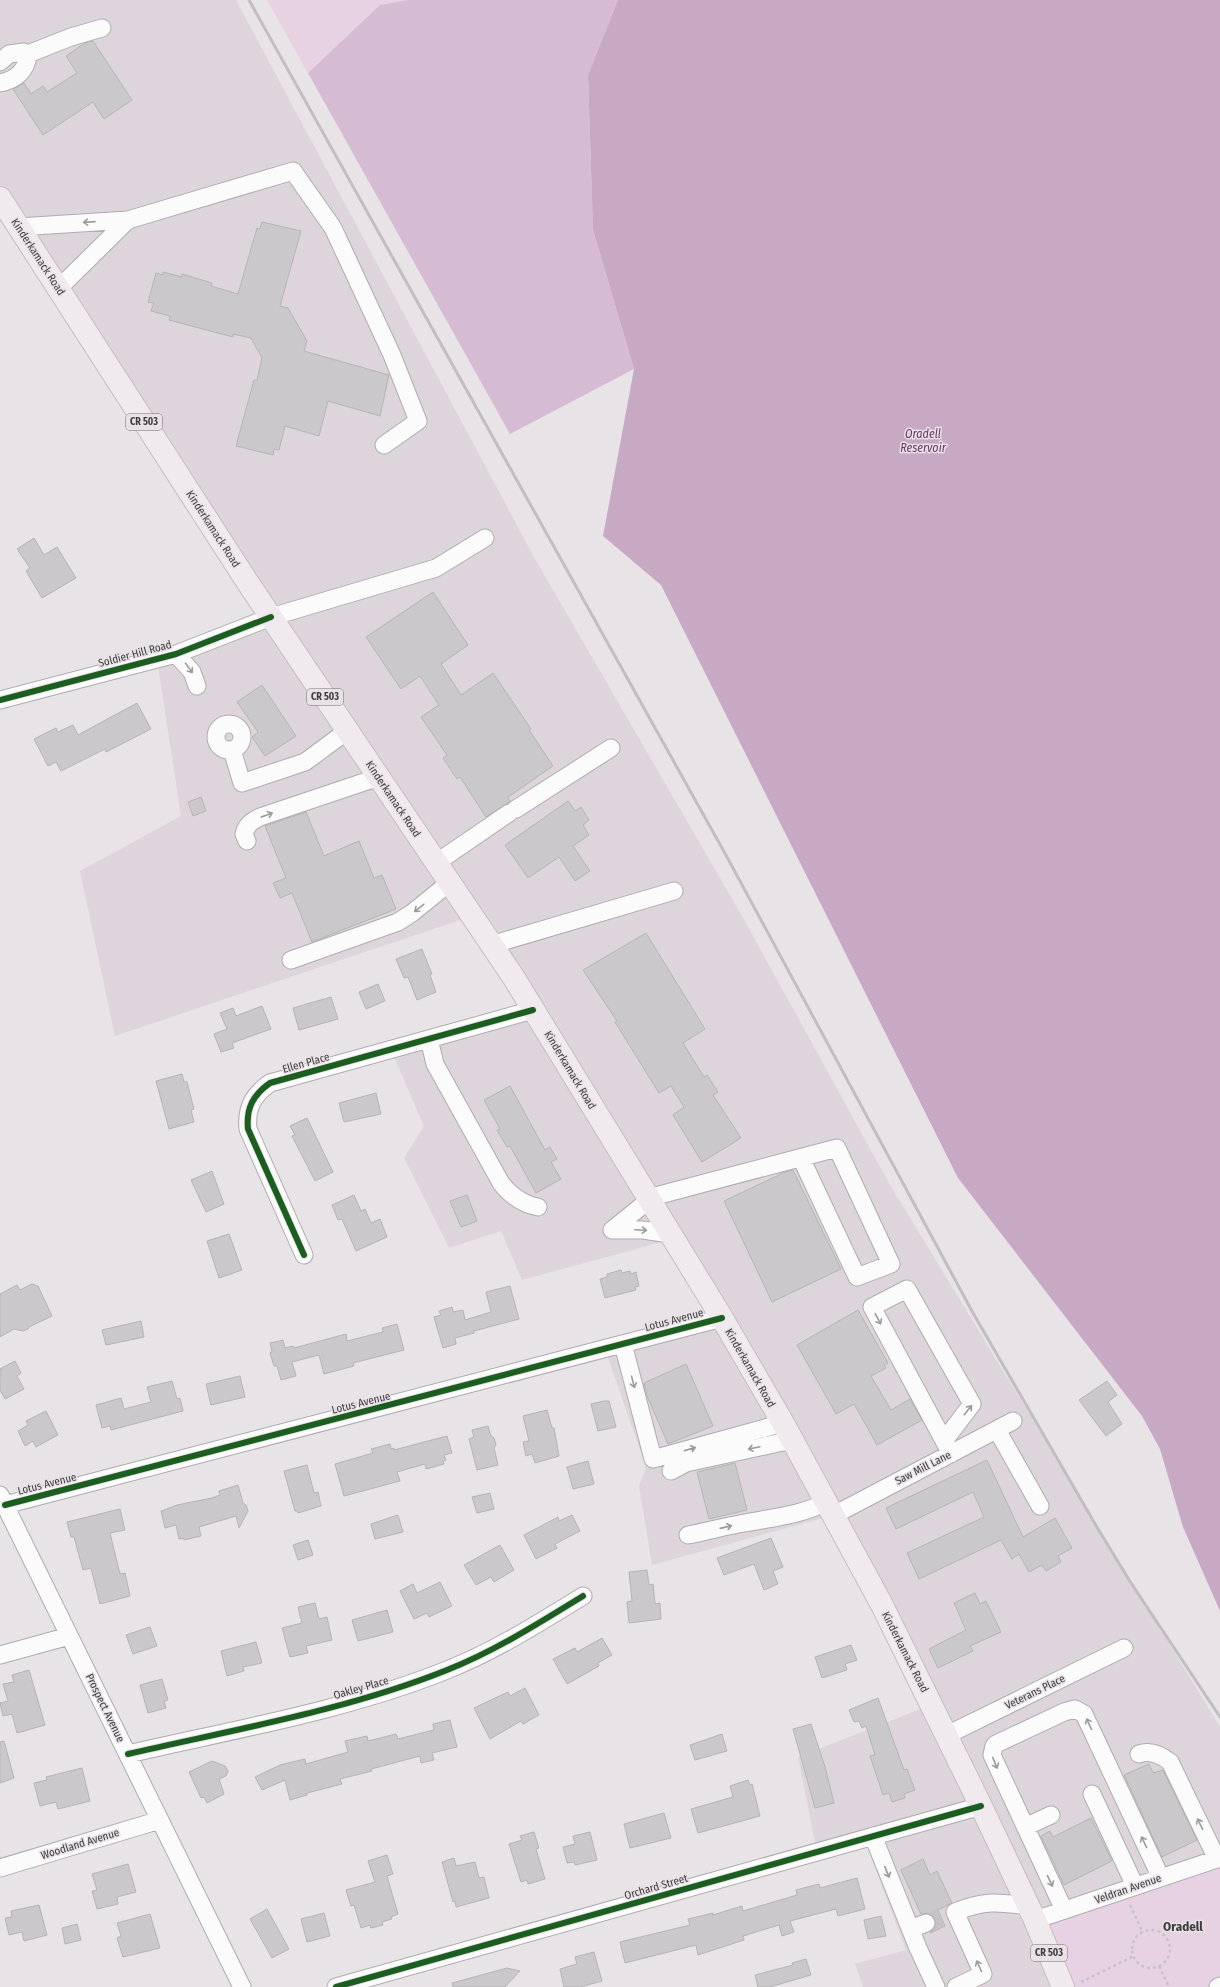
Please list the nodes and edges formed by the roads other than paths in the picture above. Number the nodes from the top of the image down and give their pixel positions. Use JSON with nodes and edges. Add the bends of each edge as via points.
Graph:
{"nodes":[{"id":1,"x":102,"y":28,"type":"dead end"},
{"id":2,"x":28,"y":54,"type":"junction"},
{"id":3,"x":0,"y":62,"type":"edge"},
{"id":4,"x":0,"y":83,"type":"edge"},
{"id":5,"x":0,"y":198,"type":"edge"},
{"id":6,"x":128,"y":220,"type":"junction"},
{"id":7,"x":18,"y":227,"type":"junction"},
{"id":8,"x":59,"y":288,"type":"junction"},
{"id":9,"x":384,"y":445,"type":"dead end"},
{"id":10,"x":485,"y":538,"type":"dead end"},
{"id":11,"x":271,"y":618,"type":"junction"},
{"id":12,"x":176,"y":654,"type":"junction"},
{"id":13,"x":197,"y":686,"type":"dead end"},
{"id":14,"x":0,"y":700,"type":"edge"},
{"id":15,"x":347,"y":731,"type":"junction"},
{"id":16,"x":611,"y":748,"type":"dead end"},
{"id":17,"x":232,"y":750,"type":"dead end"},
{"id":18,"x":379,"y":777,"type":"junction"},
{"id":19,"x":247,"y":841,"type":"dead end"},
{"id":20,"x":436,"y":862,"type":"junction"},
{"id":21,"x":449,"y":883,"type":"junction"},
{"id":22,"x":674,"y":892,"type":"dead end"},
{"id":23,"x":491,"y":945,"type":"junction"},
{"id":24,"x":291,"y":960,"type":"dead end"},
{"id":25,"x":533,"y":1010,"type":"junction"},
{"id":26,"x":429,"y":1039,"type":"junction"},
{"id":27,"x":801,"y":1158,"type":"junction"},
{"id":28,"x":649,"y":1199,"type":"junction"},
{"id":29,"x":538,"y":1207,"type":"dead end"},
{"id":30,"x":670,"y":1234,"type":"junction"},
{"id":31,"x":304,"y":1255,"type":"dead end"},
{"id":32,"x":722,"y":1318,"type":"junction"},
{"id":33,"x":623,"y":1344,"type":"junction"},
{"id":34,"x":1013,"y":1421,"type":"dead end"},
{"id":35,"x":997,"y":1430,"type":"junction"},
{"id":36,"x":787,"y":1431,"type":"junction"},
{"id":37,"x":947,"y":1447,"type":"junction"},
{"id":38,"x":671,"y":1471,"type":"dead end"},
{"id":39,"x":3,"y":1500,"type":"edge"},
{"id":40,"x":1040,"y":1506,"type":"dead end"},
{"id":41,"x":830,"y":1508,"type":"junction"},
{"id":42,"x":688,"y":1536,"type":"dead end"},
{"id":43,"x":583,"y":1596,"type":"dead end"},
{"id":44,"x":70,"y":1636,"type":"junction"},
{"id":45,"x":1124,"y":1648,"type":"dead end"},
{"id":46,"x":0,"y":1655,"type":"edge"},
{"id":47,"x":947,"y":1735,"type":"junction"},
{"id":48,"x":128,"y":1754,"type":"junction"},
{"id":49,"x":1139,"y":1754,"type":"dead end"},
{"id":50,"x":1092,"y":1794,"type":"dead end"},
{"id":51,"x":981,"y":1806,"type":"junction"},
{"id":52,"x":1051,"y":1815,"type":"dead end"},
{"id":53,"x":160,"y":1820,"type":"junction"},
{"id":54,"x":1025,"y":1827,"type":"junction"},
{"id":55,"x":872,"y":1836,"type":"junction"},
{"id":56,"x":1218,"y":1858,"type":"edge"},
{"id":57,"x":0,"y":1868,"type":"edge"},
{"id":58,"x":1161,"y":1878,"type":"junction"},
{"id":59,"x":1129,"y":1888,"type":"junction"},
{"id":60,"x":1064,"y":1910,"type":"junction"},
{"id":61,"x":1032,"y":1913,"type":"junction"},
{"id":62,"x":1070,"y":1985,"type":"edge"},
{"id":63,"x":242,"y":1987,"type":"edge"},
{"id":64,"x":336,"y":1987,"type":"edge"},
{"id":65,"x":936,"y":1987,"type":"edge"},
{"id":66,"x":956,"y":1987,"type":"edge"}],
"edges":[{"from":1,"to":2,"type":"street","via":[[70,37]]},
{"from":2,"to":3,"type":"street","via":[[9,54]]},
{"from":2,"to":4,"type":"street","via":[[26,66],[21,73],[15,79]]},
{"from":5,"to":7,"type":"main road","name":"Kinderkamack Road","number":"CR 503"},
{"from":6,"to":7,"type":"street","one_way":true},
{"from":6,"to":8,"type":"street"},
{"from":6,"to":9,"type":"street","via":[[293,171],[333,228],[392,355],[418,421]]},
{"from":7,"to":8,"type":"main road","name":"Kinderkamack Road","number":"CR 503"},
{"from":8,"to":11,"type":"main road","name":"Kinderkamack Road","number":"CR 503"},
{"from":10,"to":11,"type":"street","name":"Soldier Hill Road","via":[[436,568]]},
{"from":11,"to":12,"type":"street","name":"Soldier Hill Road"},
{"from":11,"to":15,"type":"main road","name":"Kinderkamack Road","number":"CR 503"},
{"from":12,"to":13,"type":"street","one_way":true,"via":[[192,672]]},
{"from":12,"to":14,"type":"street","name":"Soldier Hill Road"},
{"from":15,"to":17,"type":"street","via":[[305,762],[242,783]]},
{"from":15,"to":18,"type":"main road","name":"Kinderkamack Road","number":"CR 503"},
{"from":16,"to":20,"type":"street"},
{"from":19,"to":18,"type":"street","one_way":true,"via":[[244,834],[246,828],[260,817]]},
{"from":18,"to":20,"type":"main road","name":"Kinderkamack Road","number":"CR 503"},
{"from":20,"to":21,"type":"main road","name":"Kinderkamack Road","number":"CR 503"},
{"from":21,"to":23,"type":"main road","name":"Kinderkamack Road","number":"CR 503"},
{"from":21,"to":24,"type":"street","one_way":true,"via":[[412,914],[398,922]]},
{"from":22,"to":23,"type":"street"},
{"from":23,"to":25,"type":"main road","name":"Kinderkamack Road","number":"CR 503"},
{"from":25,"to":26,"type":"street","name":"Ellen Place"},
{"from":25,"to":28,"type":"main road","name":"Kinderkamack Road","number":"CR 503"},
{"from":26,"to":29,"type":"street","via":[[435,1064],[500,1183],[508,1193],[523,1203]]},
{"from":26,"to":31,"type":"street","name":"Ellen Place","via":[[270,1084],[258,1092],[250,1103],[248,1128]]},
{"from":27,"to":27,"type":"street","via":[[837,1148],[891,1264],[857,1277]]},
{"from":27,"to":28,"type":"street"},
{"from":28,"to":30,"type":"main road","name":"Kinderkamack Road","number":"CR 503"},
{"from":28,"to":30,"type":"street","one_way":true,"via":[[612,1230],[643,1230]]},
{"from":30,"to":32,"type":"main road","name":"Kinderkamack Road","number":"CR 503"},
{"from":32,"to":33,"type":"street","name":"Lotus Avenue"},
{"from":32,"to":36,"type":"main road","name":"Kinderkamack Road","number":"CR 503"},
{"from":33,"to":36,"type":"street","one_way":true,"via":[[653,1459]]},
{"from":33,"to":39,"type":"street","name":"Lotus Avenue"},
{"from":34,"to":35,"type":"street","name":"Saw Mill Lane"},
{"from":35,"to":37,"type":"street","name":"Saw Mill Lane"},
{"from":35,"to":40,"type":"street"},
{"from":36,"to":38,"type":"street","one_way":true,"via":[[686,1463]]},
{"from":36,"to":41,"type":"main road","name":"Kinderkamack Road","number":"CR 503"},
{"from":37,"to":37,"type":"street","one_way":true,"via":[[972,1404],[907,1290],[872,1307]]},
{"from":37,"to":41,"type":"street","name":"Saw Mill Lane"},
{"from":39,"to":44,"type":"street","name":"Prospect Avenue"},
{"from":42,"to":41,"type":"street","name":"Saw Mill Lane","one_way":true,"via":[[815,1508]]},
{"from":41,"to":47,"type":"main road","name":"Kinderkamack Road","number":"CR 503"},
{"from":43,"to":48,"type":"street","name":"Oakley Place","via":[[477,1657],[400,1688]]},
{"from":44,"to":46,"type":"street"},
{"from":44,"to":48,"type":"street","name":"Prospect Avenue"},
{"from":45,"to":47,"type":"street","name":"Veterans Place"},
{"from":47,"to":51,"type":"main road","name":"Kinderkamack Road","number":"CR 503"},
{"from":48,"to":53,"type":"street","name":"Prospect Avenue"},
{"from":56,"to":49,"type":"street","one_way":true,"via":[[1170,1762],[1157,1754]]},
{"from":50,"to":59,"type":"street"},
{"from":51,"to":55,"type":"street","name":"Orchard Street"},
{"from":51,"to":61,"type":"main road","name":"Kinderkamack Road","number":"CR 503"},
{"from":52,"to":54,"type":"street"},
{"from":53,"to":57,"type":"street","name":"Woodland Avenue"},
{"from":53,"to":63,"type":"street","name":"Prospect Avenue"},
{"from":58,"to":54,"type":"street","one_way":true,"via":[[1084,1714],[1079,1710],[1056,1715],[994,1746],[992,1755],[995,1765]]},
{"from":54,"to":60,"type":"street","one_way":true},
{"from":55,"to":64,"type":"street","name":"Orchard Street"},
{"from":55,"to":65,"type":"street","one_way":true,"via":[[918,1926]]},
{"from":56,"to":58,"type":"street","name":"Veldran Avenue"},
{"from":58,"to":59,"type":"street","name":"Veldran Avenue"},
{"from":59,"to":60,"type":"street","name":"Veldran Avenue"},
{"from":60,"to":61,"type":"street","name":"Veldran Avenue"},
{"from":61,"to":62,"type":"main road","name":"Kinderkamack Road","number":"CR 503"},
{"from":66,"to":61,"type":"street","one_way":true,"via":[[983,1974],[948,1914],[972,1905],[990,1902]]}]}
